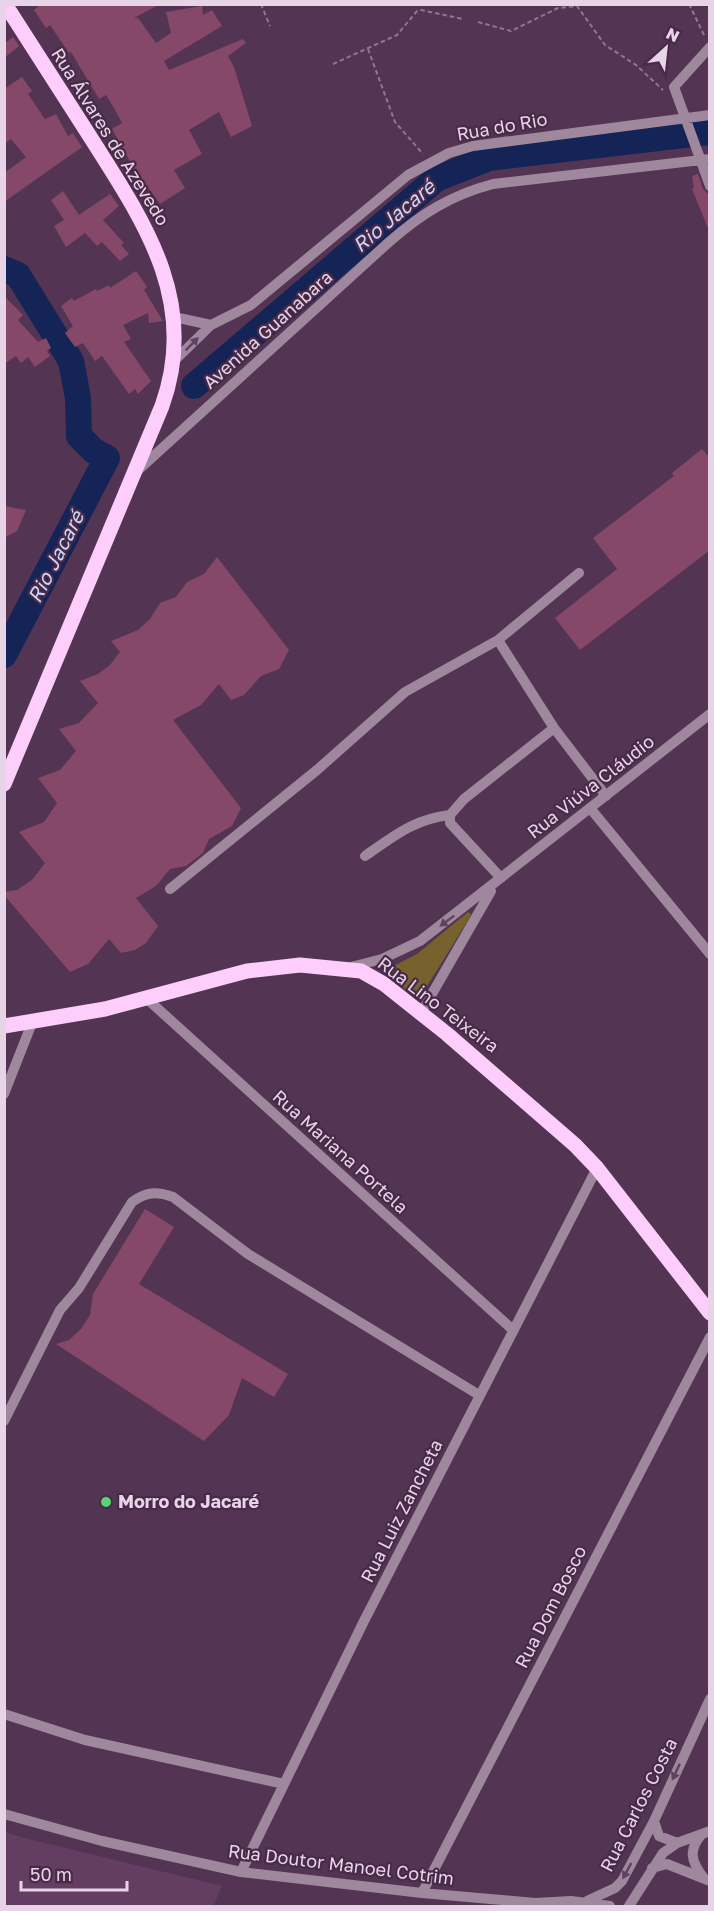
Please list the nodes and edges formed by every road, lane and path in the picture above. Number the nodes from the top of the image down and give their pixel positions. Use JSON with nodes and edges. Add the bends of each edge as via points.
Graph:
{"nodes":[{"id":1,"x":5,"y":4,"type":"edge"},
{"id":2,"x":261,"y":4,"type":"edge"},
{"id":3,"x":689,"y":4,"type":"edge"},
{"id":4,"x":577,"y":5,"type":"edge"},
{"id":5,"x":463,"y":19,"type":"dead end"},
{"id":6,"x":478,"y":22,"type":"dead end"},
{"id":7,"x":270,"y":26,"type":"dead end"},
{"id":8,"x":707,"y":42,"type":"edge"},
{"id":9,"x":368,"y":49,"type":"junction"},
{"id":10,"x":333,"y":64,"type":"dead end"},
{"id":11,"x":674,"y":87,"type":"junction"},
{"id":12,"x":710,"y":115,"type":"edge"},
{"id":13,"x":685,"y":118,"type":"junction"},
{"id":14,"x":705,"y":160,"type":"edge"},
{"id":15,"x":430,"y":163,"type":"junction"},
{"id":16,"x":710,"y":186,"type":"edge"},
{"id":17,"x":174,"y":317,"type":"junction"},
{"id":18,"x":212,"y":325,"type":"junction"},
{"id":19,"x":172,"y":363,"type":"junction"},
{"id":20,"x":134,"y":472,"type":"junction"},
{"id":21,"x":579,"y":573,"type":"dead end"},
{"id":22,"x":498,"y":640,"type":"junction"},
{"id":23,"x":710,"y":714,"type":"edge"},
{"id":24,"x":554,"y":728,"type":"junction"},
{"id":25,"x":4,"y":784,"type":"edge"},
{"id":26,"x":606,"y":796,"type":"junction"},
{"id":27,"x":590,"y":808,"type":"junction"},
{"id":28,"x":450,"y":815,"type":"junction"},
{"id":29,"x":365,"y":856,"type":"dead end"},
{"id":30,"x":497,"y":882,"type":"junction"},
{"id":31,"x":170,"y":890,"type":"dead end"},
{"id":32,"x":710,"y":954,"type":"edge"},
{"id":33,"x":348,"y":968,"type":"junction"},
{"id":34,"x":146,"y":998,"type":"junction"},
{"id":35,"x":421,"y":1013,"type":"junction"},
{"id":36,"x":32,"y":1023,"type":"junction"},
{"id":37,"x":4,"y":1026,"type":"edge"},
{"id":38,"x":4,"y":1094,"type":"edge"},
{"id":39,"x":597,"y":1168,"type":"junction"},
{"id":40,"x":710,"y":1313,"type":"edge"},
{"id":41,"x":513,"y":1330,"type":"junction"},
{"id":42,"x":710,"y":1337,"type":"edge"},
{"id":43,"x":479,"y":1395,"type":"junction"},
{"id":44,"x":4,"y":1421,"type":"edge"},
{"id":45,"x":710,"y":1699,"type":"edge"},
{"id":46,"x":4,"y":1714,"type":"edge"},
{"id":47,"x":284,"y":1784,"type":"junction"},
{"id":48,"x":4,"y":1814,"type":"edge"},
{"id":49,"x":654,"y":1821,"type":"junction"},
{"id":50,"x":706,"y":1833,"type":"edge"},
{"id":51,"x":677,"y":1843,"type":"junction"},
{"id":52,"x":652,"y":1869,"type":"junction"},
{"id":53,"x":241,"y":1872,"type":"junction"},
{"id":54,"x":706,"y":1879,"type":"edge"},
{"id":55,"x":422,"y":1893,"type":"junction"},
{"id":56,"x":538,"y":1905,"type":"edge"},
{"id":57,"x":581,"y":1905,"type":"edge"},
{"id":58,"x":610,"y":1906,"type":"edge"},
{"id":59,"x":629,"y":1906,"type":"edge"}],
"edges":[{"from":1,"to":17,"type":"main road","name":"Rua Álvares de Azevedo","via":[[147,231],[167,278]]},
{"from":2,"to":7,"type":"path"},
{"from":3,"to":8,"type":"path"},
{"from":4,"to":6,"type":"path","via":[[558,8],[511,31]]},
{"from":4,"to":11,"type":"path","via":[[610,49],[636,65],[661,89]]},
{"from":5,"to":9,"type":"path","via":[[417,11],[402,32]]},
{"from":8,"to":11,"type":"street"},
{"from":9,"to":10,"type":"path"},
{"from":9,"to":15,"type":"path","via":[[395,122]]},
{"from":11,"to":13,"type":"street"},
{"from":12,"to":13,"type":"street","name":"Rua do Rio"},
{"from":13,"to":14,"type":"street","via":[[696,149]]},
{"from":13,"to":15,"type":"street","name":"Rua do Rio","via":[[473,146]]},
{"from":14,"to":16,"type":"street"},
{"from":14,"to":20,"type":"street","name":"Avenida Guanabara","via":[[493,184],[440,204],[389,242]]},
{"from":15,"to":18,"type":"street","name":"Rua do Rio","via":[[408,176],[251,305]]},
{"from":17,"to":18,"type":"street"},
{"from":17,"to":19,"type":"main road","name":"Rua Álvares de Azevedo"},
{"from":19,"to":18,"type":"street","name":"Rua do Rio","one_way":true},
{"from":19,"to":20,"type":"main road","name":"Rua Álvares de Azevedo","via":[[168,385]]},
{"from":20,"to":25,"type":"main road","name":"Rua Álvares de Azevedo"},
{"from":21,"to":22,"type":"street"},
{"from":22,"to":24,"type":"street"},
{"from":22,"to":31,"type":"street","via":[[405,692]]},
{"from":23,"to":26,"type":"street","name":"Rua Viúva Cláudio"},
{"from":24,"to":26,"type":"street"},
{"from":24,"to":28,"type":"street","via":[[464,799]]},
{"from":26,"to":27,"type":"street","name":"Rua Viúva Cláudio"},
{"from":27,"to":30,"type":"street","name":"Rua Viúva Cláudio"},
{"from":27,"to":32,"type":"street"},
{"from":28,"to":29,"type":"street","via":[[427,818],[398,832]]},
{"from":28,"to":30,"type":"street","via":[[450,823]]},
{"from":30,"to":33,"type":"street","name":"Rua Viúva Cláudio","one_way":true,"via":[[410,947]]},
{"from":30,"to":35,"type":"street"},
{"from":33,"to":34,"type":"main road","name":"Rua Lino Teixeira","via":[[300,965],[247,970]]},
{"from":33,"to":35,"type":"main road","name":"Rua Lino Teixeira","via":[[373,976]]},
{"from":34,"to":36,"type":"main road","name":"Rua Lino Teixeira"},
{"from":34,"to":41,"type":"street","name":"Rua Mariana Portela"},
{"from":35,"to":39,"type":"main road","name":"Rua Lino Teixeira","via":[[554,1124]]},
{"from":36,"to":37,"type":"main road","name":"Rua Lino Teixeira"},
{"from":36,"to":38,"type":"street"},
{"from":39,"to":40,"type":"main road","name":"Rua Lino Teixeira"},
{"from":39,"to":41,"type":"street","name":"Rua Luiz Zancheta"},
{"from":41,"to":43,"type":"street","name":"Rua Luiz Zancheta"},
{"from":42,"to":55,"type":"street","name":"Rua Dom Bosco"},
{"from":43,"to":44,"type":"street","via":[[248,1254],[173,1197],[158,1192],[144,1194],[132,1203],[79,1288],[60,1310]]},
{"from":43,"to":47,"type":"street","name":"Rua Luiz Zancheta"},
{"from":45,"to":49,"type":"street","name":"Rua Carlos Costa","one_way":true},
{"from":46,"to":47,"type":"street","via":[[85,1740]]},
{"from":47,"to":53,"type":"street","name":"Rua Luiz Zancheta"},
{"from":48,"to":53,"type":"street","name":"Rua Doutor Manoel Cotrim"},
{"from":49,"to":51,"type":"street","via":[[659,1836]]},
{"from":49,"to":57,"type":"street","name":"Rua Carlos Costa","one_way":true,"via":[[622,1881]]},
{"from":50,"to":51,"type":"street"},
{"from":50,"to":54,"type":"street","via":[[695,1842],[691,1852],[696,1868]]},
{"from":51,"to":52,"type":"street","via":[[663,1853]]},
{"from":52,"to":54,"type":"street","via":[[667,1864]]},
{"from":52,"to":59,"type":"street"},
{"from":53,"to":55,"type":"street","name":"Rua Doutor Manoel Cotrim"},
{"from":55,"to":56,"type":"street","name":"Rua Doutor Manoel Cotrim"},
{"from":56,"to":57,"type":"street","name":"Rua Doutor Manoel Cotrim","via":[[555,1900]]},
{"from":57,"to":58,"type":"street","name":"Rua Doutor Manoel Cotrim"}]}
